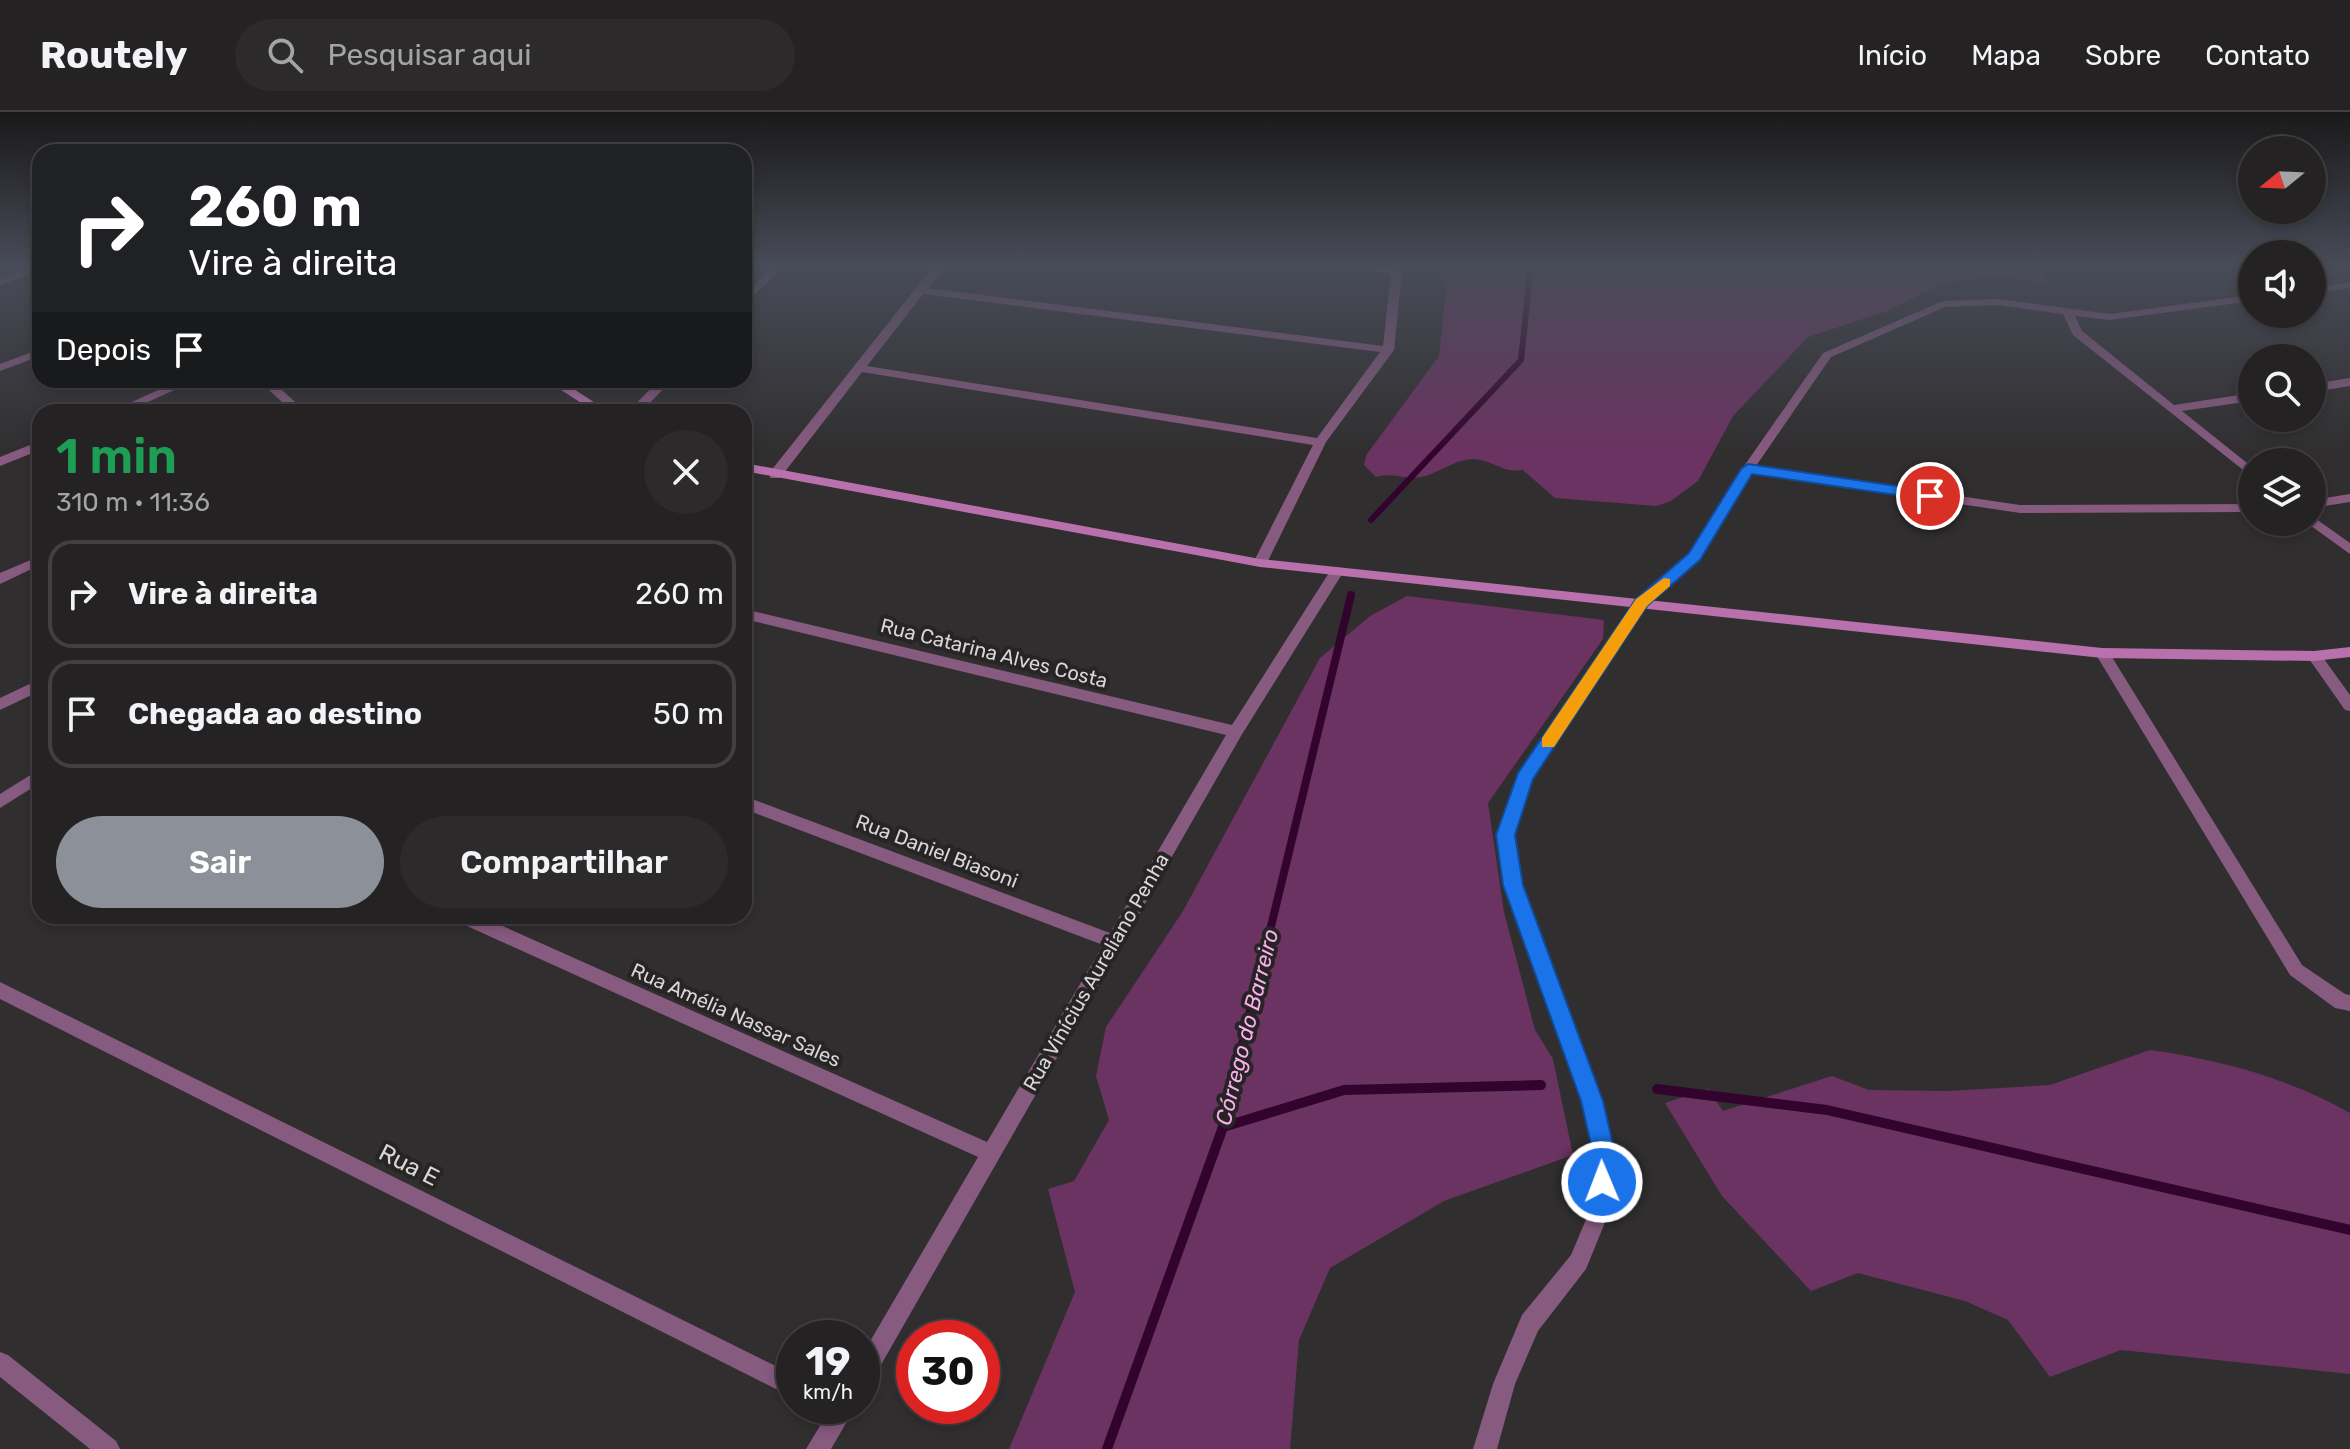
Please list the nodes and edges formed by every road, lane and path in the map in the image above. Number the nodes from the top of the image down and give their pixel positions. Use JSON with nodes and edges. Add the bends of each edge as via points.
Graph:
{"nodes":[{"id":1,"x":893,"y":326,"type":"edge"},
{"id":2,"x":1204,"y":326,"type":"edge"},
{"id":3,"x":1390,"y":326,"type":"edge"},
{"id":4,"x":1892,"y":326,"type":"edge"},
{"id":5,"x":2074,"y":326,"type":"edge"},
{"id":6,"x":1388,"y":350,"type":"junction"},
{"id":7,"x":32,"y":355,"type":"edge"},
{"id":8,"x":0,"y":368,"type":"edge"},
{"id":9,"x":860,"y":368,"type":"junction"},
{"id":10,"x":2350,"y":382,"type":"edge"},
{"id":11,"x":2326,"y":386,"type":"edge"},
{"id":12,"x":172,"y":388,"type":"edge"},
{"id":13,"x":273,"y":388,"type":"edge"},
{"id":14,"x":565,"y":388,"type":"edge"},
{"id":15,"x":658,"y":388,"type":"edge"},
{"id":16,"x":2238,"y":399,"type":"edge"},
{"id":17,"x":134,"y":404,"type":"edge"},
{"id":18,"x":291,"y":404,"type":"edge"},
{"id":19,"x":590,"y":404,"type":"edge"},
{"id":20,"x":642,"y":404,"type":"edge"},
{"id":21,"x":2172,"y":409,"type":"junction"},
{"id":22,"x":1320,"y":442,"type":"junction"},
{"id":23,"x":32,"y":448,"type":"edge"},
{"id":24,"x":0,"y":462,"type":"edge"},
{"id":25,"x":2238,"y":462,"type":"edge"},
{"id":26,"x":752,"y":469,"type":"edge"},
{"id":27,"x":1748,"y":469,"type":"junction"},
{"id":28,"x":775,"y":475,"type":"junction"},
{"id":29,"x":2350,"y":498,"type":"edge"},
{"id":30,"x":2326,"y":502,"type":"edge"},
{"id":31,"x":2238,"y":508,"type":"edge"},
{"id":32,"x":2326,"y":531,"type":"edge"},
{"id":33,"x":2350,"y":550,"type":"edge"},
{"id":34,"x":1260,"y":563,"type":"junction"},
{"id":35,"x":32,"y":564,"type":"edge"},
{"id":36,"x":1337,"y":571,"type":"junction"},
{"id":37,"x":0,"y":579,"type":"edge"},
{"id":38,"x":1641,"y":603,"type":"junction"},
{"id":39,"x":752,"y":616,"type":"edge"},
{"id":40,"x":2350,"y":652,"type":"edge"},
{"id":41,"x":2102,"y":653,"type":"junction"},
{"id":42,"x":2314,"y":656,"type":"junction"},
{"id":43,"x":32,"y":688,"type":"edge"},
{"id":44,"x":0,"y":705,"type":"edge"},
{"id":45,"x":2350,"y":706,"type":"edge"},
{"id":46,"x":1236,"y":732,"type":"junction"},
{"id":47,"x":32,"y":780,"type":"edge"},
{"id":48,"x":0,"y":802,"type":"edge"},
{"id":49,"x":752,"y":805,"type":"edge"},
{"id":50,"x":480,"y":924,"type":"edge"},
{"id":51,"x":1114,"y":942,"type":"junction"},
{"id":52,"x":0,"y":990,"type":"edge"},
{"id":53,"x":2350,"y":1003,"type":"edge"},
{"id":54,"x":991,"y":1153,"type":"junction"},
{"id":55,"x":880,"y":1345,"type":"edge"},
{"id":56,"x":0,"y":1363,"type":"edge"},
{"id":57,"x":776,"y":1378,"type":"edge"},
{"id":58,"x":831,"y":1424,"type":"edge"},
{"id":59,"x":108,"y":1449,"type":"edge"},
{"id":60,"x":818,"y":1449,"type":"edge"},
{"id":61,"x":1485,"y":1449,"type":"edge"}],
"edges":[{"from":1,"to":9,"type":"street"},
{"from":2,"to":6,"type":"street"},
{"from":3,"to":6,"type":"street"},
{"from":4,"to":27,"type":"street","via":[[1827,355]]},
{"from":5,"to":21,"type":"street"},
{"from":6,"to":22,"type":"street"},
{"from":7,"to":8,"type":"street"},
{"from":9,"to":22,"type":"street"},
{"from":9,"to":28,"type":"street"},
{"from":10,"to":11,"type":"street"},
{"from":12,"to":17,"type":"street"},
{"from":13,"to":18,"type":"street"},
{"from":14,"to":19,"type":"street"},
{"from":15,"to":20,"type":"street"},
{"from":16,"to":21,"type":"street"},
{"from":21,"to":25,"type":"street"},
{"from":22,"to":34,"type":"street"},
{"from":23,"to":24,"type":"street"},
{"from":26,"to":28,"type":"street"},
{"from":27,"to":31,"type":"street","via":[[2020,509]]},
{"from":27,"to":38,"type":"street","via":[[1695,556]]},
{"from":28,"to":34,"type":"street"},
{"from":29,"to":30,"type":"street"},
{"from":32,"to":33,"type":"street"},
{"from":34,"to":36,"type":"street"},
{"from":35,"to":37,"type":"street"},
{"from":36,"to":38,"type":"street"},
{"from":36,"to":46,"type":"street","name":"Rua Vinícius Aureliano Penha"},
{"from":38,"to":41,"type":"street"},
{"from":38,"to":61,"type":"street","via":[[1524,778],[1506,835],[1513,885],[1592,1101],[1604,1153],[1600,1210],[1579,1262],[1530,1323]]},
{"from":39,"to":46,"type":"street","name":"Rua Catarina Alves Costa"},
{"from":40,"to":42,"type":"street"},
{"from":41,"to":42,"type":"street"},
{"from":41,"to":53,"type":"street","via":[[2296,970]]},
{"from":42,"to":45,"type":"street"},
{"from":43,"to":44,"type":"street"},
{"from":46,"to":51,"type":"street","name":"Rua Vinícius Aureliano Penha"},
{"from":47,"to":48,"type":"street"},
{"from":49,"to":51,"type":"street","name":"Rua Daniel Biasoni"},
{"from":50,"to":54,"type":"street","name":"Rua Amélia Nassar Sales"},
{"from":51,"to":54,"type":"street","name":"Rua Vinícius Aureliano Penha"},
{"from":52,"to":57,"type":"street","name":"Rua E"},
{"from":54,"to":55,"type":"street","name":"Rua Vinícius Aureliano Penha"},
{"from":56,"to":59,"type":"street"},
{"from":58,"to":60,"type":"street"}]}
